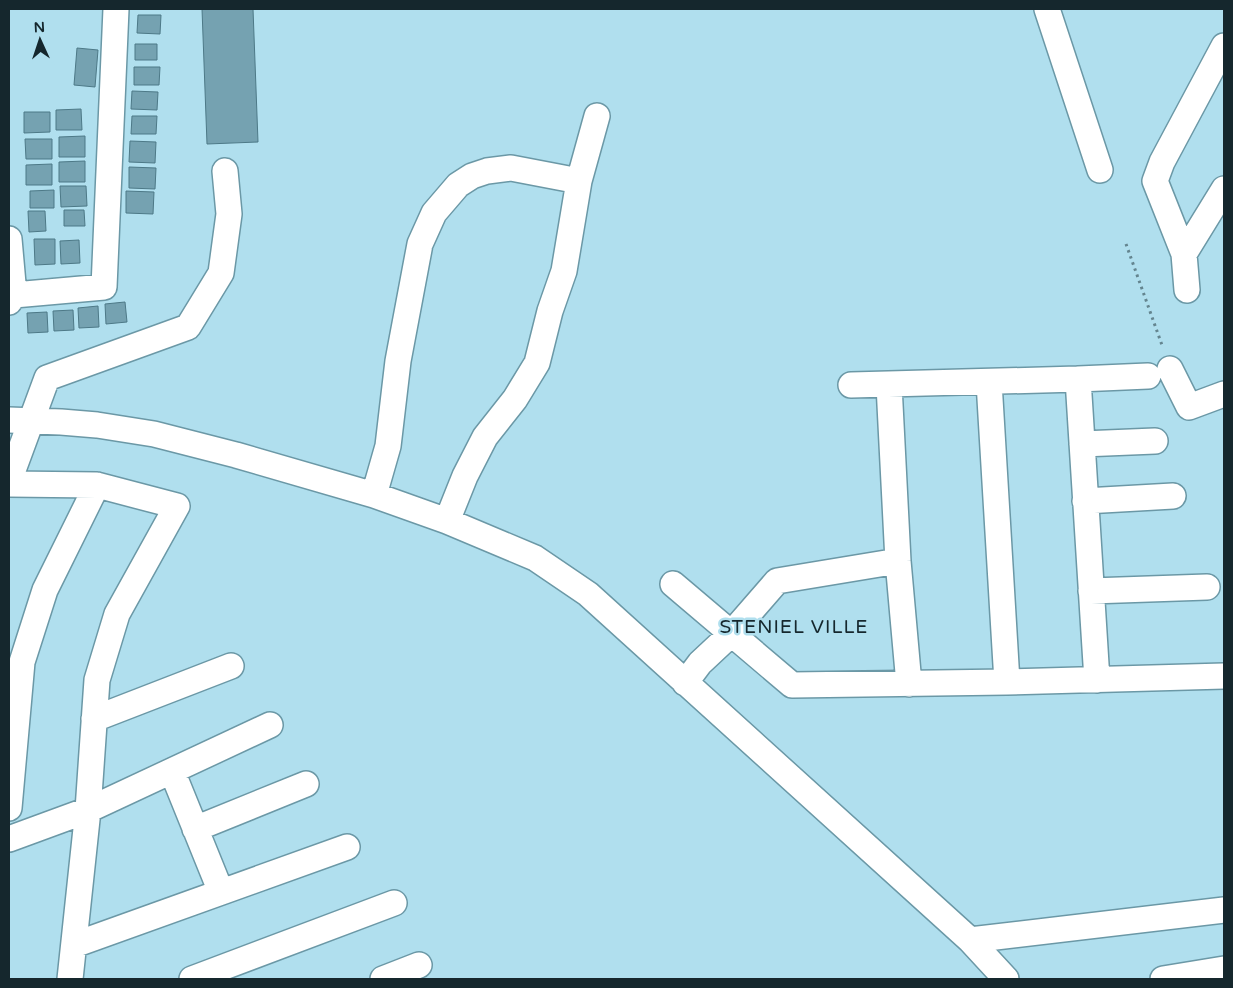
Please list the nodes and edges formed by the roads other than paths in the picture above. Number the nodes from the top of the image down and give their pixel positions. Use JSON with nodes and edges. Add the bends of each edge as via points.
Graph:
{"nodes":[{"id":1,"x":116,"y":9,"type":"edge"},
{"id":2,"x":1047,"y":9,"type":"edge"},
{"id":3,"x":1224,"y":46,"type":"edge"},
{"id":4,"x":597,"y":116,"type":"dead end"},
{"id":5,"x":1100,"y":170,"type":"dead end"},
{"id":6,"x":225,"y":171,"type":"dead end"},
{"id":7,"x":579,"y":181,"type":"junction"},
{"id":8,"x":1224,"y":189,"type":"edge"},
{"id":9,"x":9,"y":239,"type":"edge"},
{"id":10,"x":1184,"y":254,"type":"junction"},
{"id":11,"x":1187,"y":290,"type":"dead end"},
{"id":12,"x":11,"y":298,"type":"edge"},
{"id":13,"x":1078,"y":379,"type":"junction"},
{"id":14,"x":989,"y":382,"type":"junction"},
{"id":15,"x":851,"y":385,"type":"dead end"},
{"id":16,"x":889,"y":385,"type":"junction"},
{"id":17,"x":1224,"y":394,"type":"edge"},
{"id":18,"x":20,"y":420,"type":"edge"},
{"id":19,"x":1155,"y":441,"type":"dead end"},
{"id":20,"x":1082,"y":444,"type":"junction"},
{"id":21,"x":9,"y":482,"type":"edge"},
{"id":22,"x":97,"y":486,"type":"junction"},
{"id":23,"x":374,"y":495,"type":"junction"},
{"id":24,"x":1174,"y":496,"type":"dead end"},
{"id":25,"x":1085,"y":501,"type":"junction"},
{"id":26,"x":447,"y":520,"type":"junction"},
{"id":27,"x":898,"y":561,"type":"junction"},
{"id":28,"x":673,"y":584,"type":"dead end"},
{"id":29,"x":1207,"y":587,"type":"dead end"},
{"id":30,"x":1091,"y":591,"type":"junction"},
{"id":31,"x":731,"y":634,"type":"junction"},
{"id":32,"x":231,"y":666,"type":"dead end"},
{"id":33,"x":1224,"y":676,"type":"edge"},
{"id":34,"x":1096,"y":680,"type":"junction"},
{"id":35,"x":1007,"y":682,"type":"junction"},
{"id":36,"x":685,"y":683,"type":"junction"},
{"id":37,"x":909,"y":684,"type":"junction"},
{"id":38,"x":94,"y":719,"type":"junction"},
{"id":39,"x":270,"y":725,"type":"dead end"},
{"id":40,"x":172,"y":771,"type":"junction"},
{"id":41,"x":306,"y":784,"type":"dead end"},
{"id":42,"x":9,"y":808,"type":"edge"},
{"id":43,"x":88,"y":810,"type":"junction"},
{"id":44,"x":196,"y":830,"type":"junction"},
{"id":45,"x":9,"y":839,"type":"edge"},
{"id":46,"x":347,"y":847,"type":"dead end"},
{"id":47,"x":221,"y":892,"type":"junction"},
{"id":48,"x":394,"y":903,"type":"dead end"},
{"id":49,"x":1224,"y":910,"type":"edge"},
{"id":50,"x":970,"y":940,"type":"junction"},
{"id":51,"x":74,"y":945,"type":"junction"},
{"id":52,"x":419,"y":965,"type":"dead end"},
{"id":53,"x":1224,"y":969,"type":"edge"},
{"id":54,"x":70,"y":979,"type":"edge"},
{"id":55,"x":192,"y":979,"type":"edge"},
{"id":56,"x":383,"y":979,"type":"edge"},
{"id":57,"x":1006,"y":979,"type":"edge"},
{"id":58,"x":1162,"y":979,"type":"edge"}],
"edges":[{"from":1,"to":12,"type":"street","via":[[104,287]]},
{"from":2,"to":5,"type":"street"},
{"from":3,"to":10,"type":"street","via":[[1155,181]]},
{"from":4,"to":7,"type":"street"},
{"from":6,"to":18,"type":"street","via":[[229,214],[221,273],[188,327],[47,378]]},
{"from":7,"to":23,"type":"street","via":[[511,168],[487,171],[458,185],[434,213],[420,244],[404,328],[388,446]]},
{"from":7,"to":26,"type":"street","via":[[564,271],[537,363],[515,399],[484,437]]},
{"from":8,"to":10,"type":"street"},
{"from":9,"to":12,"type":"street"},
{"from":10,"to":11,"type":"street"},
{"from":13,"to":14,"type":"street"},
{"from":13,"to":17,"type":"street","via":[[1159,372],[1189,407]]},
{"from":13,"to":20,"type":"street"},
{"from":14,"to":16,"type":"street"},
{"from":14,"to":35,"type":"street"},
{"from":15,"to":16,"type":"street"},
{"from":16,"to":27,"type":"street"},
{"from":18,"to":21,"type":"street"},
{"from":18,"to":23,"type":"street","via":[[97,425],[154,434]]},
{"from":19,"to":20,"type":"street"},
{"from":20,"to":25,"type":"street"},
{"from":21,"to":22,"type":"street"},
{"from":22,"to":38,"type":"street","via":[[177,506],[117,614],[97,680]]},
{"from":22,"to":42,"type":"street","via":[[45,590],[22,662]]},
{"from":23,"to":26,"type":"street"},
{"from":24,"to":25,"type":"street"},
{"from":25,"to":30,"type":"street"},
{"from":26,"to":36,"type":"street","via":[[535,558],[588,594]]},
{"from":27,"to":31,"type":"street","via":[[777,581]]},
{"from":27,"to":37,"type":"street"},
{"from":28,"to":31,"type":"street"},
{"from":29,"to":30,"type":"street"},
{"from":30,"to":34,"type":"street"},
{"from":31,"to":36,"type":"street","via":[[700,663]]},
{"from":31,"to":37,"type":"street","via":[[792,686]]},
{"from":32,"to":38,"type":"street"},
{"from":33,"to":34,"type":"street"},
{"from":34,"to":35,"type":"street"},
{"from":35,"to":37,"type":"street"},
{"from":36,"to":50,"type":"street"},
{"from":38,"to":43,"type":"street"},
{"from":39,"to":40,"type":"street"},
{"from":40,"to":43,"type":"street"},
{"from":40,"to":44,"type":"street"},
{"from":41,"to":44,"type":"street"},
{"from":43,"to":45,"type":"street"},
{"from":43,"to":51,"type":"street"},
{"from":44,"to":47,"type":"street"},
{"from":46,"to":47,"type":"street"},
{"from":47,"to":51,"type":"street"},
{"from":48,"to":55,"type":"street"},
{"from":49,"to":50,"type":"street"},
{"from":50,"to":57,"type":"street"},
{"from":51,"to":54,"type":"street"},
{"from":52,"to":56,"type":"street"},
{"from":53,"to":58,"type":"street"}]}
